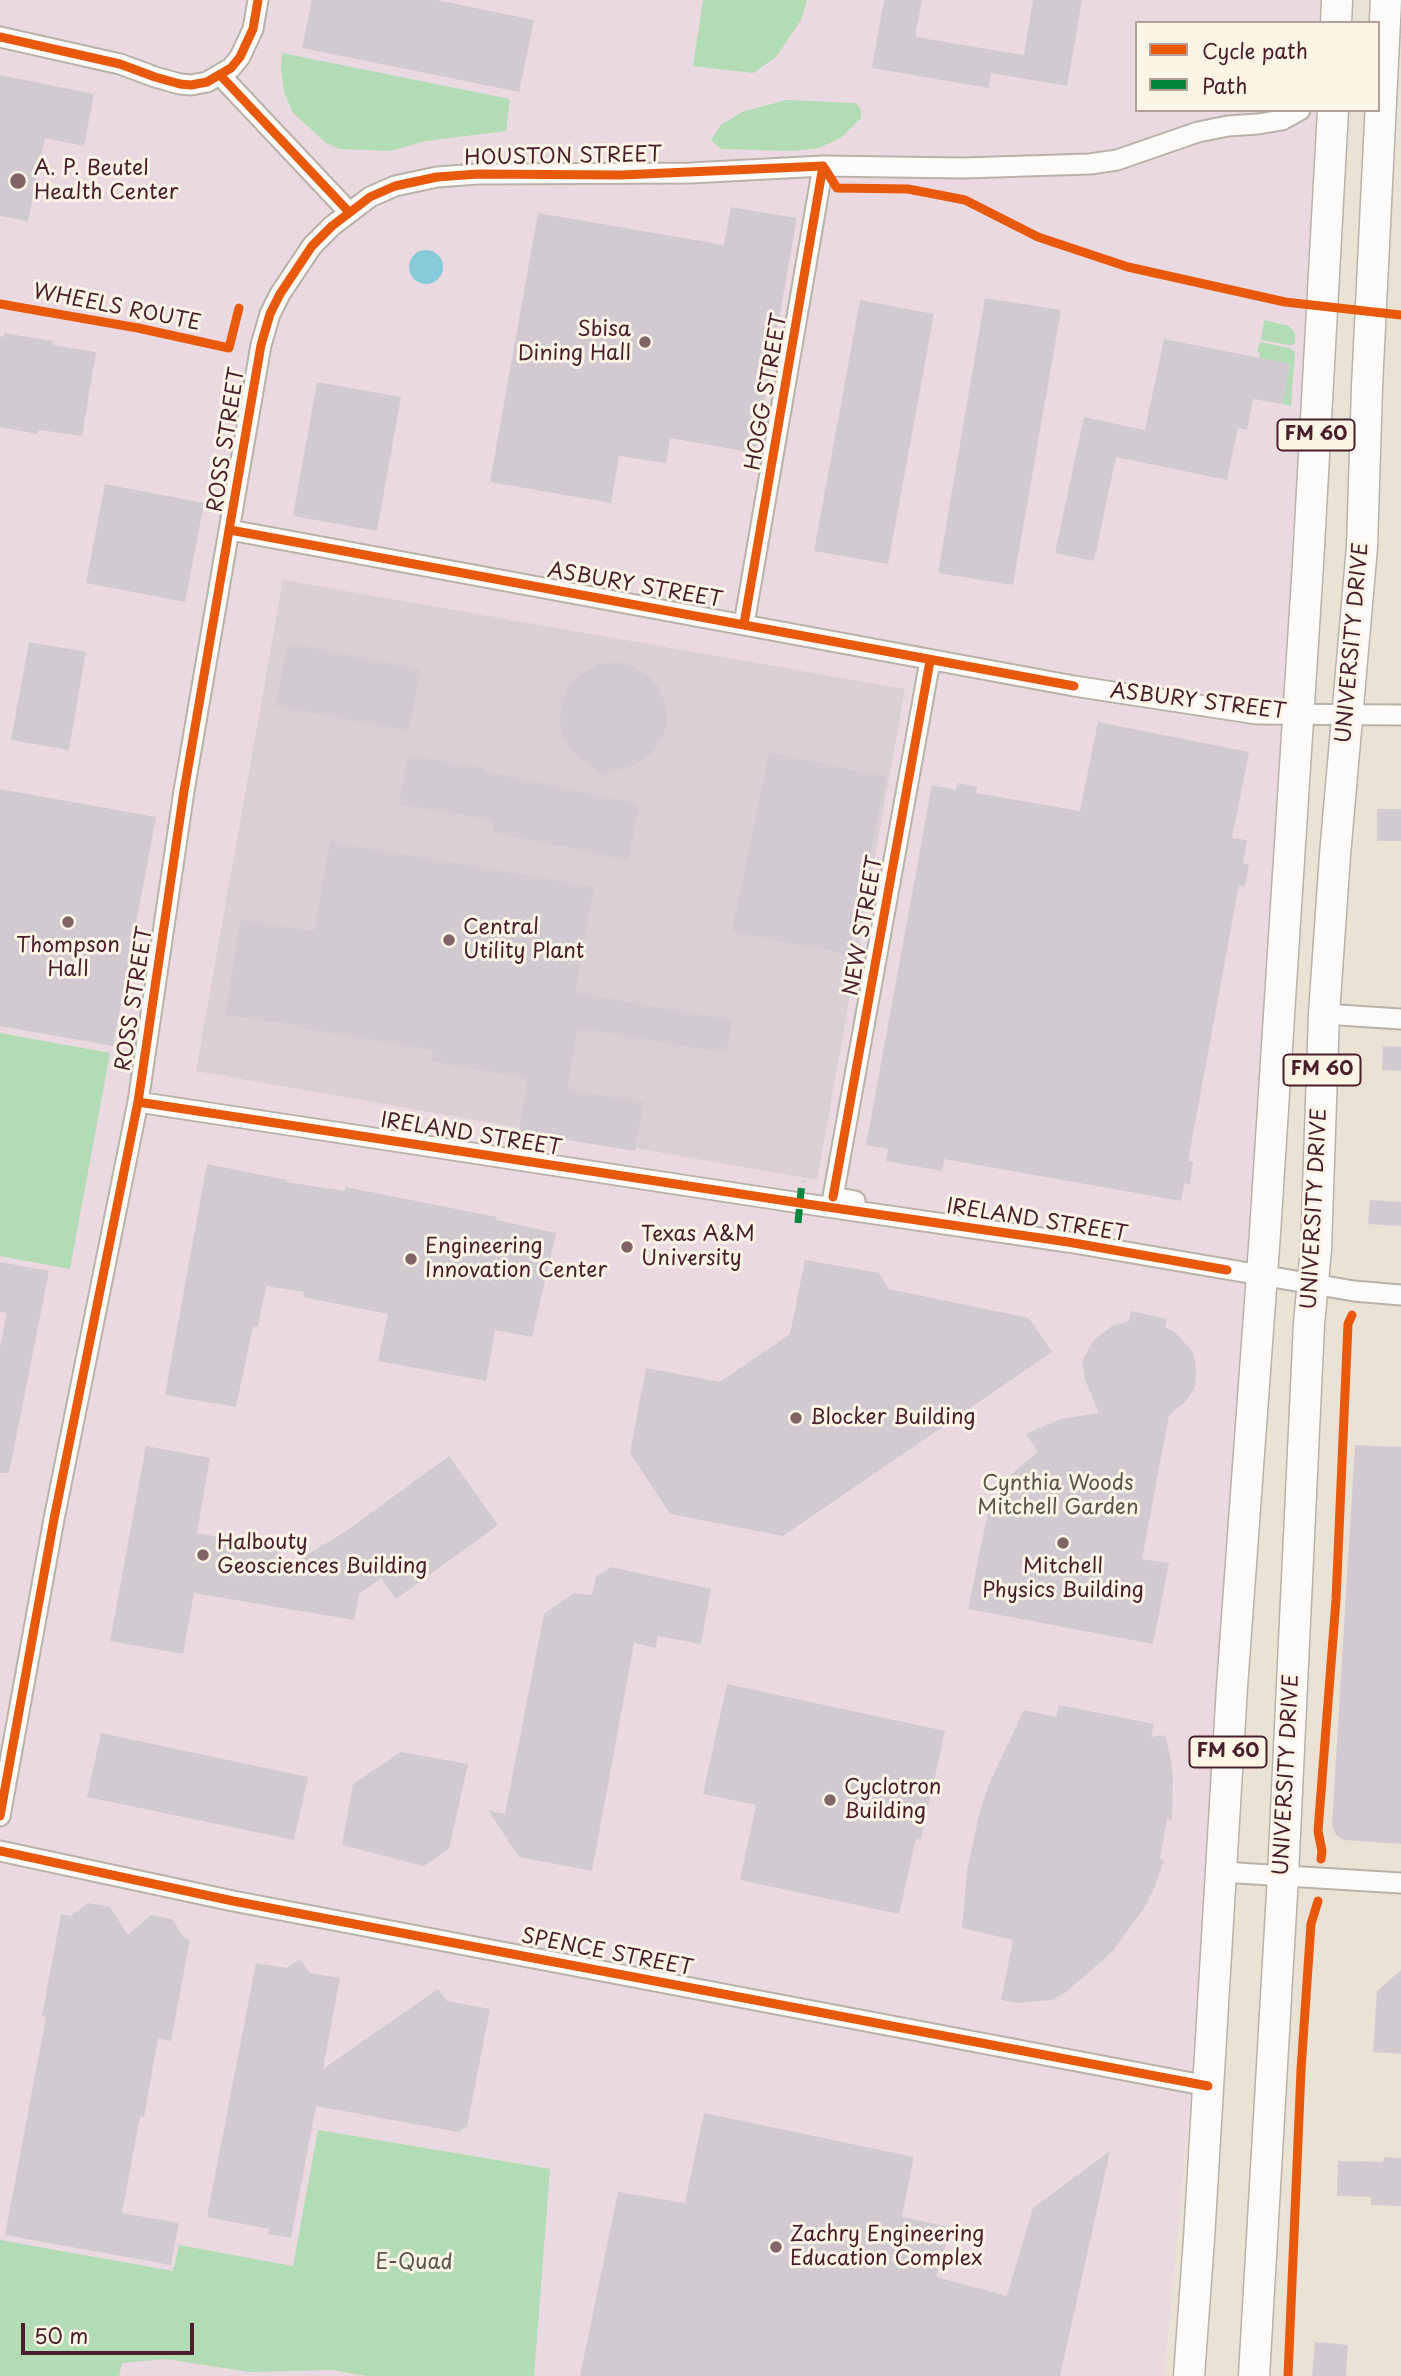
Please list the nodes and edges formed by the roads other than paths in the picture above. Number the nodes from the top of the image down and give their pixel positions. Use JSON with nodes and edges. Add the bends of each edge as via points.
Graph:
{"nodes":[{"id":1,"x":258,"y":0,"type":"edge"},
{"id":2,"x":1337,"y":0,"type":"edge"},
{"id":3,"x":1386,"y":0,"type":"edge"},
{"id":4,"x":1336,"y":21,"type":"edge"},
{"id":5,"x":0,"y":37,"type":"edge"},
{"id":6,"x":220,"y":75,"type":"junction"},
{"id":7,"x":1296,"y":112,"type":"edge"},
{"id":8,"x":1333,"y":112,"type":"edge"},
{"id":9,"x":823,"y":166,"type":"junction"},
{"id":10,"x":349,"y":212,"type":"junction"},
{"id":11,"x":230,"y":530,"type":"junction"},
{"id":12,"x":744,"y":624,"type":"junction"},
{"id":13,"x":930,"y":661,"type":"junction"},
{"id":14,"x":1347,"y":714,"type":"junction"},
{"id":15,"x":1298,"y":715,"type":"junction"},
{"id":16,"x":1401,"y":715,"type":"edge"},
{"id":17,"x":1324,"y":1014,"type":"junction"},
{"id":18,"x":1401,"y":1019,"type":"edge"},
{"id":19,"x":138,"y":1102,"type":"junction"},
{"id":20,"x":833,"y":1197,"type":"joint"},
{"id":21,"x":912,"y":1220,"type":"junction"},
{"id":22,"x":1261,"y":1275,"type":"junction"},
{"id":23,"x":1313,"y":1284,"type":"junction"},
{"id":24,"x":1401,"y":1294,"type":"edge"},
{"id":25,"x":0,"y":1816,"type":"edge"},
{"id":26,"x":0,"y":1851,"type":"edge"},
{"id":27,"x":1221,"y":1872,"type":"junction"},
{"id":28,"x":1283,"y":1876,"type":"junction"},
{"id":29,"x":1401,"y":1883,"type":"edge"},
{"id":30,"x":1208,"y":2086,"type":"junction"},
{"id":31,"x":1189,"y":2376,"type":"edge"},
{"id":32,"x":1254,"y":2376,"type":"edge"}],
"edges":[{"from":1,"to":6,"type":"street","via":[[245,49]]},
{"from":2,"to":4,"type":"main road"},
{"from":3,"to":14,"type":"main road","name":"UNIVERSITY DRIVE","number":"FM 60","via":[[1362,547]]},
{"from":5,"to":6,"type":"street","via":[[120,64],[180,84],[207,82]]},
{"from":6,"to":10,"type":"street"},
{"from":7,"to":9,"type":"street","name":"HOUSTON STREET","via":[[1282,120],[1198,132],[1116,160],[1090,164]]},
{"from":8,"to":15,"type":"main road","number":"FM 60"},
{"from":9,"to":10,"type":"street","name":"HOUSTON STREET","via":[[437,177],[395,186]]},
{"from":9,"to":12,"type":"street","name":"HOGG STREET"},
{"from":10,"to":11,"type":"street","name":"ROSS STREET","via":[[312,246],[270,314]]},
{"from":11,"to":12,"type":"street","name":"ASBURY STREET"},
{"from":11,"to":19,"type":"street","name":"ROSS STREET","via":[[184,791]]},
{"from":12,"to":13,"type":"street","name":"ASBURY STREET"},
{"from":13,"to":15,"type":"street","name":"ASBURY STREET","via":[[1256,714]]},
{"from":13,"to":20,"type":"street","name":"NEW STREET"},
{"from":14,"to":15,"type":"street","name":"ASBURY STREET"},
{"from":14,"to":16,"type":"street","name":"ASBURY STREET"},
{"from":14,"to":17,"type":"main road","name":"UNIVERSITY DRIVE","number":"FM 60"},
{"from":15,"to":22,"type":"main road","number":"FM 60"},
{"from":17,"to":18,"type":"street"},
{"from":17,"to":23,"type":"main road","name":"UNIVERSITY DRIVE","number":"FM 60"},
{"from":19,"to":21,"type":"street","name":"IRELAND STREET"},
{"from":19,"to":25,"type":"street","name":"ROSS STREET","via":[[54,1518]]},
{"from":20,"to":21,"type":"street","name":"IRELAND STREET"},
{"from":21,"to":22,"type":"street","name":"IRELAND STREET"},
{"from":22,"to":23,"type":"street","name":"IRELAND STREET"},
{"from":22,"to":27,"type":"main road","number":"FM 60"},
{"from":23,"to":24,"type":"street","name":"IRELAND STREET"},
{"from":23,"to":28,"type":"main road","name":"UNIVERSITY DRIVE","number":"FM 60"},
{"from":26,"to":30,"type":"street","name":"SPENCE STREET","via":[[233,1901]]},
{"from":27,"to":28,"type":"street"},
{"from":27,"to":30,"type":"main road","number":"FM 60"},
{"from":28,"to":29,"type":"street"},
{"from":28,"to":32,"type":"main road","name":"UNIVERSITY DRIVE","number":"FM 60"},
{"from":30,"to":31,"type":"main road","number":"FM 60"}]}
